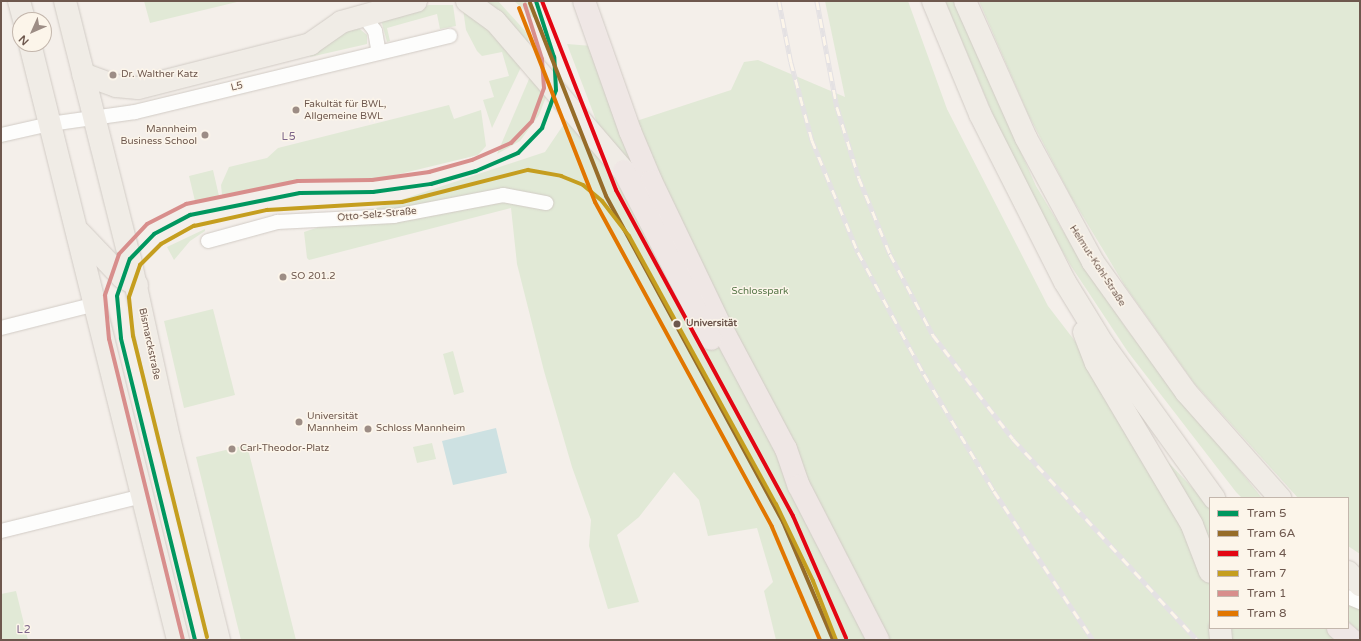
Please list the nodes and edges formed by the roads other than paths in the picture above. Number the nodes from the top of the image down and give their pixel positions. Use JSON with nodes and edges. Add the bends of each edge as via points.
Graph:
{"nodes":[{"id":1,"x":19,"y":1,"type":"edge"},
{"id":2,"x":65,"y":1,"type":"edge"},
{"id":3,"x":416,"y":1,"type":"edge"},
{"id":4,"x":467,"y":1,"type":"edge"},
{"id":5,"x":584,"y":1,"type":"edge"},
{"id":6,"x":933,"y":1,"type":"edge"},
{"id":7,"x":965,"y":1,"type":"edge"},
{"id":8,"x":22,"y":12,"type":"edge"},
{"id":9,"x":363,"y":15,"type":"junction"},
{"id":10,"x":450,"y":36,"type":"dead end"},
{"id":11,"x":32,"y":52,"type":"edge"},
{"id":12,"x":379,"y":53,"type":"junction"},
{"id":13,"x":84,"y":74,"type":"junction"},
{"id":14,"x":94,"y":117,"type":"junction"},
{"id":15,"x":50,"y":124,"type":"junction"},
{"id":16,"x":1,"y":135,"type":"edge"},
{"id":17,"x":624,"y":171,"type":"joint"},
{"id":18,"x":546,"y":203,"type":"dead end"},
{"id":19,"x":77,"y":230,"type":"junction"},
{"id":20,"x":208,"y":240,"type":"dead end"},
{"id":21,"x":1065,"y":282,"type":"junction"},
{"id":22,"x":137,"y":286,"type":"junction"},
{"id":23,"x":96,"y":304,"type":"junction"},
{"id":24,"x":1,"y":328,"type":"edge"},
{"id":25,"x":799,"y":486,"type":"junction"},
{"id":26,"x":142,"y":496,"type":"junction"},
{"id":27,"x":1213,"y":497,"type":"edge"},
{"id":28,"x":1279,"y":497,"type":"edge"},
{"id":29,"x":1,"y":531,"type":"edge"},
{"id":30,"x":1209,"y":569,"type":"edge"},
{"id":31,"x":1349,"y":571,"type":"edge"},
{"id":32,"x":1349,"y":572,"type":"edge"},
{"id":33,"x":1360,"y":574,"type":"edge"},
{"id":34,"x":1360,"y":585,"type":"edge"},
{"id":35,"x":1349,"y":597,"type":"edge"},
{"id":36,"x":1360,"y":602,"type":"edge"},
{"id":37,"x":1220,"y":629,"type":"edge"},
{"id":38,"x":1339,"y":629,"type":"edge"},
{"id":39,"x":178,"y":640,"type":"edge"},
{"id":40,"x":220,"y":640,"type":"edge"},
{"id":41,"x":878,"y":640,"type":"edge"},
{"id":42,"x":1221,"y":640,"type":"edge"},
{"id":43,"x":1352,"y":640,"type":"edge"}],
"edges":[{"from":1,"to":8,"type":"main road"},
{"from":2,"to":13,"type":"main road","name":"Bismarckstraße"},
{"from":3,"to":9,"type":"main road"},
{"from":4,"to":17,"type":"main road","via":[[494,21]]},
{"from":5,"to":25,"type":"highway","via":[[638,154],[722,327],[786,449]]},
{"from":6,"to":21,"type":"main road","via":[[980,114]]},
{"from":7,"to":28,"type":"main road","name":"Helmut-Kohl-Straße","via":[[1026,138],[1093,262],[1186,392]]},
{"from":9,"to":12,"type":"street","via":[[375,31]]},
{"from":9,"to":13,"type":"main road","via":[[341,22],[310,44],[138,88],[116,86]]},
{"from":10,"to":12,"type":"street","name":"L5"},
{"from":11,"to":15,"type":"main road"},
{"from":12,"to":14,"type":"street","name":"L5","via":[[135,112]]},
{"from":13,"to":14,"type":"main road","name":"Bismarckstraße"},
{"from":14,"to":15,"type":"street","name":"L5"},
{"from":14,"to":22,"type":"main road","name":"Bismarckstraße"},
{"from":15,"to":16,"type":"street","name":"L5"},
{"from":15,"to":19,"type":"main road"},
{"from":17,"to":25,"type":"highway","via":[[764,435]]},
{"from":18,"to":20,"type":"street","name":"Otto-Selz-Straße","via":[[503,195],[394,216],[277,222]]},
{"from":19,"to":22,"type":"main road","via":[[122,277]]},
{"from":19,"to":23,"type":"main road"},
{"from":21,"to":27,"type":"main road","via":[[1103,344]]},
{"from":21,"to":30,"type":"main road","via":[[1096,363],[1192,525]]},
{"from":22,"to":40,"type":"main road","name":"Bismarckstraße","via":[[169,438]]},
{"from":23,"to":24,"type":"street"},
{"from":23,"to":26,"type":"main road"},
{"from":25,"to":41,"type":"highway"},
{"from":26,"to":29,"type":"street"},
{"from":26,"to":39,"type":"main road"},
{"from":31,"to":33,"type":"street"},
{"from":32,"to":34,"type":"main road"},
{"from":35,"to":36,"type":"street"},
{"from":37,"to":42,"type":"main road"},
{"from":38,"to":43,"type":"highway"}]}
